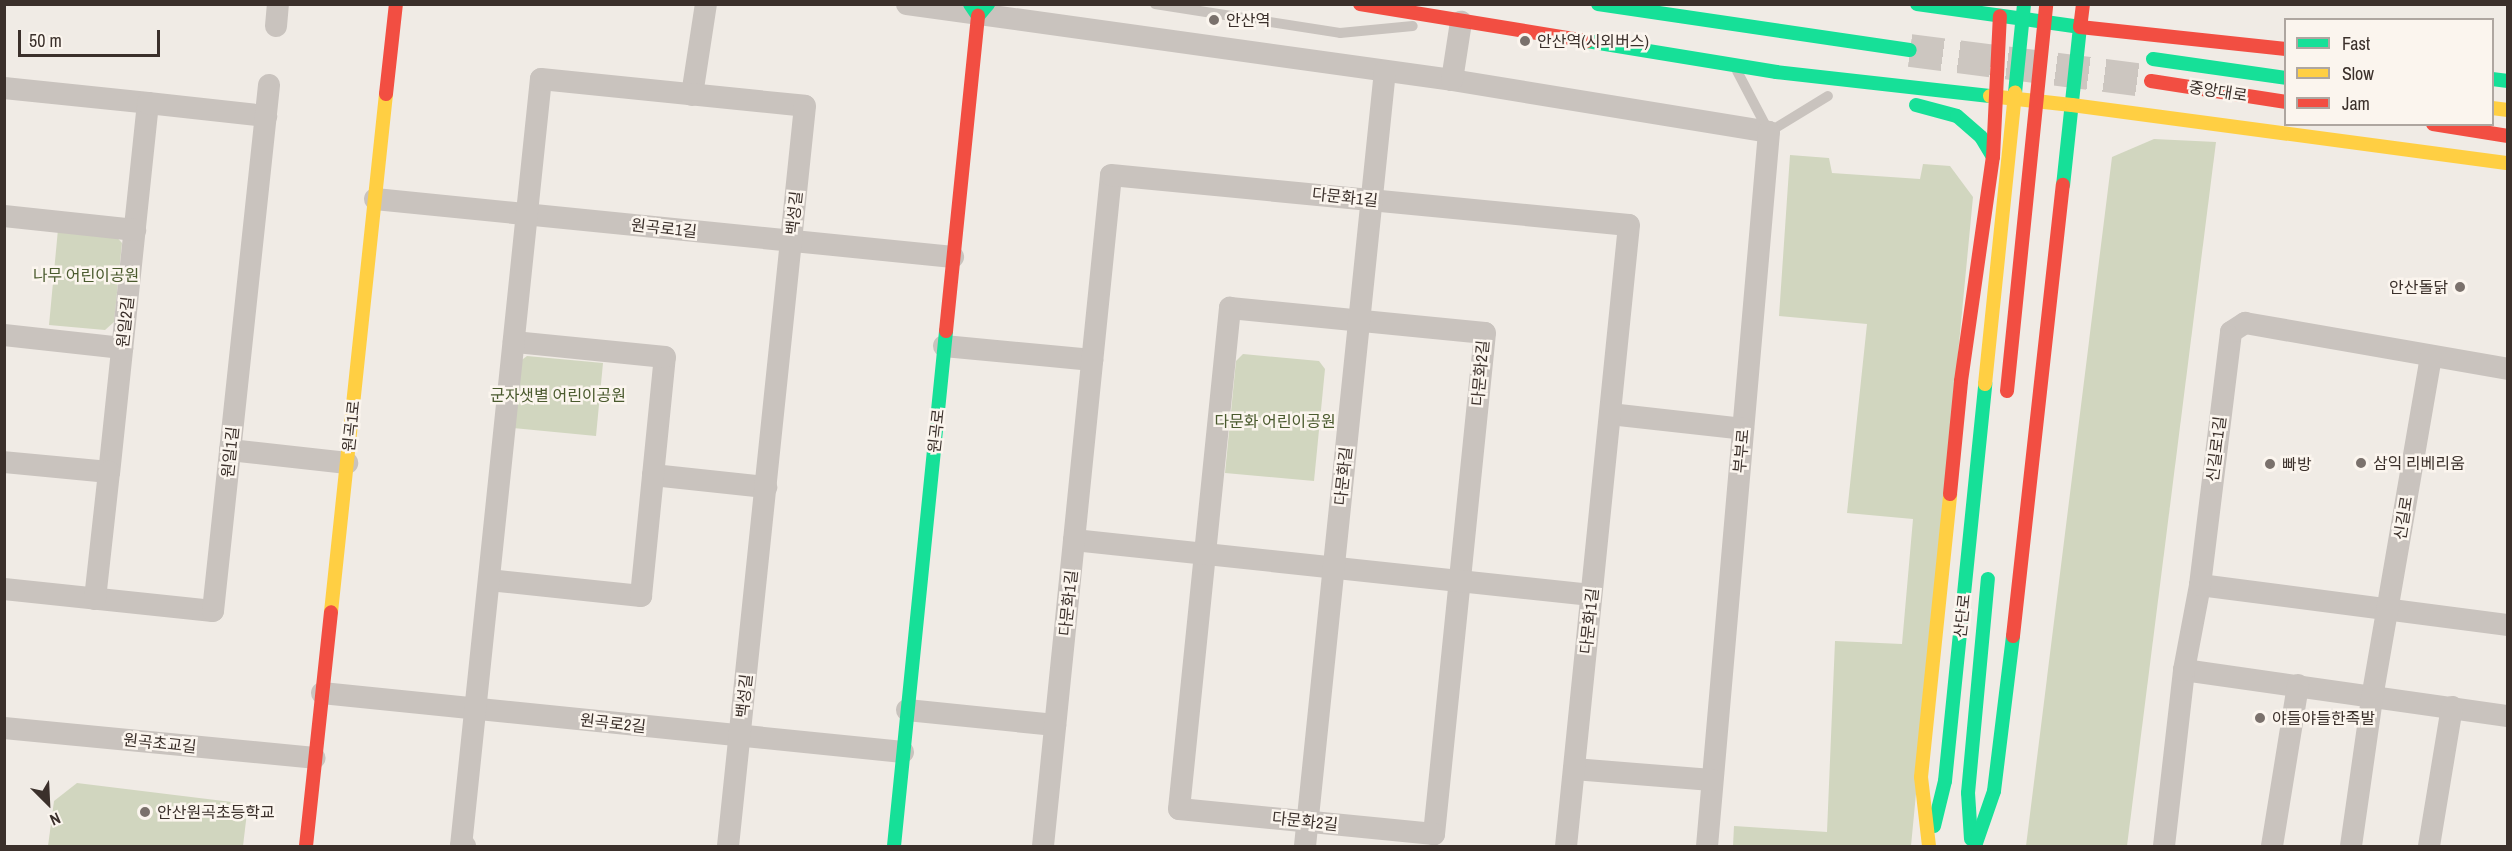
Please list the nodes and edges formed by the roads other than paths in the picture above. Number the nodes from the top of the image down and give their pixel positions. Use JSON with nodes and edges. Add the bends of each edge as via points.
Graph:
{"nodes":[{"id":1,"x":396,"y":4,"type":"edge"},
{"id":2,"x":706,"y":4,"type":"edge"},
{"id":3,"x":907,"y":4,"type":"edge"},
{"id":4,"x":1155,"y":4,"type":"edge"},
{"id":5,"x":1360,"y":4,"type":"edge"},
{"id":6,"x":1598,"y":4,"type":"edge"},
{"id":7,"x":1917,"y":4,"type":"edge"},
{"id":8,"x":2024,"y":4,"type":"edge"},
{"id":9,"x":2046,"y":4,"type":"edge"},
{"id":10,"x":2083,"y":4,"type":"edge"},
{"id":11,"x":978,"y":8,"type":"edge"},
{"id":12,"x":2001,"y":10,"type":"edge"},
{"id":13,"x":1464,"y":21,"type":"junction"},
{"id":14,"x":2080,"y":27,"type":"junction"},
{"id":15,"x":2284,"y":49,"type":"edge"},
{"id":16,"x":1910,"y":50,"type":"tunnel mouth"},
{"id":17,"x":2153,"y":59,"type":"dead end"},
{"id":18,"x":1733,"y":63,"type":"junction"},
{"id":19,"x":1385,"y":71,"type":"junction"},
{"id":20,"x":1776,"y":72,"type":"junction"},
{"id":21,"x":2284,"y":78,"type":"edge"},
{"id":22,"x":1452,"y":80,"type":"junction"},
{"id":23,"x":2151,"y":81,"type":"tunnel mouth"},
{"id":24,"x":269,"y":85,"type":"dead end"},
{"id":25,"x":4,"y":88,"type":"edge"},
{"id":26,"x":692,"y":94,"type":"junction"},
{"id":27,"x":1833,"y":96,"type":"joint"},
{"id":28,"x":1994,"y":98,"type":"junction"},
{"id":29,"x":2284,"y":102,"type":"edge"},
{"id":30,"x":148,"y":103,"type":"junction"},
{"id":31,"x":1903,"y":103,"type":"dead end"},
{"id":32,"x":2072,"y":105,"type":"junction"},
{"id":33,"x":266,"y":116,"type":"junction"},
{"id":34,"x":2446,"y":126,"type":"edge"},
{"id":35,"x":1769,"y":132,"type":"junction"},
{"id":36,"x":2508,"y":136,"type":"edge"},
{"id":37,"x":1993,"y":157,"type":"junction"},
{"id":38,"x":2508,"y":163,"type":"edge"},
{"id":39,"x":375,"y":199,"type":"junction"},
{"id":40,"x":1372,"y":200,"type":"junction"},
{"id":41,"x":527,"y":214,"type":"junction"},
{"id":42,"x":4,"y":216,"type":"edge"},
{"id":43,"x":135,"y":230,"type":"junction"},
{"id":44,"x":791,"y":241,"type":"junction"},
{"id":45,"x":953,"y":257,"type":"junction"},
{"id":46,"x":1359,"y":321,"type":"junction"},
{"id":47,"x":4,"y":335,"type":"edge"},
{"id":48,"x":514,"y":342,"type":"junction"},
{"id":49,"x":944,"y":346,"type":"junction"},
{"id":50,"x":122,"y":348,"type":"junction"},
{"id":51,"x":2431,"y":356,"type":"junction"},
{"id":52,"x":1092,"y":360,"type":"junction"},
{"id":53,"x":2508,"y":369,"type":"edge"},
{"id":54,"x":2006,"y":397,"type":"dead end"},
{"id":55,"x":1610,"y":414,"type":"junction"},
{"id":56,"x":1743,"y":429,"type":"junction"},
{"id":57,"x":230,"y":450,"type":"junction"},
{"id":58,"x":4,"y":462,"type":"edge"},
{"id":59,"x":347,"y":463,"type":"junction"},
{"id":60,"x":109,"y":472,"type":"junction"},
{"id":61,"x":652,"y":476,"type":"junction"},
{"id":62,"x":766,"y":487,"type":"junction"},
{"id":63,"x":1074,"y":540,"type":"junction"},
{"id":64,"x":1205,"y":554,"type":"junction"},
{"id":65,"x":1334,"y":568,"type":"junction"},
{"id":66,"x":1989,"y":569,"type":"dead end"},
{"id":67,"x":489,"y":580,"type":"junction"},
{"id":68,"x":1460,"y":581,"type":"junction"},
{"id":69,"x":2200,"y":585,"type":"junction"},
{"id":70,"x":4,"y":589,"type":"edge"},
{"id":71,"x":1591,"y":595,"type":"junction"},
{"id":72,"x":94,"y":599,"type":"junction"},
{"id":73,"x":2388,"y":610,"type":"junction"},
{"id":74,"x":2508,"y":625,"type":"edge"},
{"id":75,"x":2184,"y":670,"type":"junction"},
{"id":76,"x":2298,"y":685,"type":"junction"},
{"id":77,"x":322,"y":693,"type":"junction"},
{"id":78,"x":2372,"y":698,"type":"junction"},
{"id":79,"x":2452,"y":707,"type":"junction"},
{"id":80,"x":475,"y":709,"type":"junction"},
{"id":81,"x":907,"y":710,"type":"junction"},
{"id":82,"x":2508,"y":716,"type":"edge"},
{"id":83,"x":1055,"y":725,"type":"junction"},
{"id":84,"x":4,"y":728,"type":"edge"},
{"id":85,"x":740,"y":736,"type":"junction"},
{"id":86,"x":903,"y":753,"type":"junction"},
{"id":87,"x":315,"y":758,"type":"junction"},
{"id":88,"x":1574,"y":769,"type":"junction"},
{"id":89,"x":1712,"y":780,"type":"junction"},
{"id":90,"x":1308,"y":821,"type":"junction"},
{"id":91,"x":306,"y":846,"type":"edge"},
{"id":92,"x":465,"y":846,"type":"edge"},
{"id":93,"x":728,"y":846,"type":"edge"},
{"id":94,"x":894,"y":846,"type":"edge"},
{"id":95,"x":1043,"y":846,"type":"edge"},
{"id":96,"x":1305,"y":846,"type":"edge"},
{"id":97,"x":1566,"y":846,"type":"edge"},
{"id":98,"x":1707,"y":846,"type":"edge"},
{"id":99,"x":1929,"y":846,"type":"edge"},
{"id":100,"x":1973,"y":846,"type":"edge"},
{"id":101,"x":2164,"y":846,"type":"edge"},
{"id":102,"x":2272,"y":846,"type":"edge"},
{"id":103,"x":2351,"y":846,"type":"edge"},
{"id":104,"x":2429,"y":846,"type":"edge"}],
"edges":[{"from":1,"to":39,"type":"main road","name":"원곡1로"},
{"from":2,"to":26,"type":"street"},
{"from":3,"to":11,"type":"street"},
{"from":4,"to":13,"type":"lane","via":[[1340,33]]},
{"from":5,"to":13,"type":"main road"},
{"from":6,"to":16,"type":"main road"},
{"from":7,"to":12,"type":"main road"},
{"from":8,"to":99,"type":"main road","name":"산단로","via":[[1945,781]]},
{"from":9,"to":54,"type":"main road"},
{"from":10,"to":14,"type":"main road"},
{"from":11,"to":19,"type":"street"},
{"from":11,"to":45,"type":"main road","name":"원곡로"},
{"from":12,"to":14,"type":"main road"},
{"from":12,"to":28,"type":"main road"},
{"from":13,"to":18,"type":"main road"},
{"from":13,"to":22,"type":"street"},
{"from":14,"to":15,"type":"main road"},
{"from":14,"to":32,"type":"main road"},
{"from":17,"to":21,"type":"main road","name":"중앙대로"},
{"from":18,"to":20,"type":"main road"},
{"from":18,"to":35,"type":"lane"},
{"from":19,"to":22,"type":"street"},
{"from":19,"to":40,"type":"street","name":"다문화길"},
{"from":20,"to":27,"type":"main road"},
{"from":20,"to":28,"type":"main road"},
{"from":22,"to":35,"type":"street"},
{"from":23,"to":29,"type":"main road","name":"중앙대로"},
{"from":24,"to":33,"type":"street","name":"원일1길"},
{"from":25,"to":30,"type":"street"},
{"from":26,"to":41,"type":"street","name":"백성길","via":[[541,79]]},
{"from":26,"to":44,"type":"street","name":"백성길","via":[[805,106]]},
{"from":27,"to":35,"type":"lane"},
{"from":28,"to":32,"type":"main road"},
{"from":28,"to":37,"type":"main road"},
{"from":30,"to":33,"type":"street"},
{"from":30,"to":43,"type":"street","name":"원일2길"},
{"from":31,"to":37,"type":"main road","via":[[1957,116],[1982,137]]},
{"from":32,"to":38,"type":"main road"},
{"from":32,"to":100,"type":"main road","via":[[1994,791]]},
{"from":33,"to":57,"type":"street","name":"원일1길"},
{"from":34,"to":36,"type":"main road"},
{"from":35,"to":56,"type":"street","name":"부부로"},
{"from":37,"to":99,"type":"main road","via":[[1961,381],[1921,777]]},
{"from":39,"to":41,"type":"street","name":"원곡로1길"},
{"from":39,"to":59,"type":"main road","name":"원곡1로"},
{"from":40,"to":46,"type":"street","name":"다문화길"},
{"from":40,"to":52,"type":"street","name":"다문화1길","via":[[1111,175]]},
{"from":40,"to":55,"type":"street","name":"다문화1길","via":[[1629,225]]},
{"from":41,"to":44,"type":"street","name":"원곡로1길"},
{"from":41,"to":48,"type":"street","name":"백성길"},
{"from":42,"to":43,"type":"street"},
{"from":43,"to":50,"type":"street","name":"원일2길"},
{"from":44,"to":45,"type":"street","name":"원곡로1길"},
{"from":44,"to":62,"type":"street","name":"백성길"},
{"from":45,"to":49,"type":"main road","name":"원곡로"},
{"from":46,"to":64,"type":"street","name":"다문화2길","via":[[1230,308]]},
{"from":46,"to":65,"type":"street","name":"다문화길"},
{"from":46,"to":68,"type":"street","name":"다문화2길","via":[[1485,333]]},
{"from":47,"to":50,"type":"street"},
{"from":48,"to":61,"type":"street","via":[[666,357]]},
{"from":48,"to":67,"type":"street","name":"백성길"},
{"from":49,"to":52,"type":"street"},
{"from":49,"to":81,"type":"main road","name":"원곡로"},
{"from":50,"to":60,"type":"street","name":"원일2길"},
{"from":51,"to":53,"type":"street","name":"신길로1길"},
{"from":51,"to":69,"type":"street","name":"신길로1길","via":[[2245,323],[2235,328],[2231,332]]},
{"from":51,"to":73,"type":"street","name":"신길로"},
{"from":52,"to":63,"type":"street","name":"다문화1길"},
{"from":55,"to":56,"type":"street"},
{"from":55,"to":71,"type":"street","name":"다문화1길"},
{"from":56,"to":89,"type":"street","name":"부부로"},
{"from":57,"to":59,"type":"street"},
{"from":57,"to":72,"type":"street","name":"원일1길","via":[[213,611]]},
{"from":58,"to":60,"type":"street"},
{"from":59,"to":77,"type":"main road","name":"원곡1로"},
{"from":60,"to":72,"type":"street","name":"원일2길"},
{"from":61,"to":62,"type":"street"},
{"from":61,"to":67,"type":"street","via":[[641,597]]},
{"from":62,"to":85,"type":"street","name":"백성길"},
{"from":63,"to":64,"type":"street"},
{"from":63,"to":83,"type":"street","name":"다문화1길"},
{"from":64,"to":65,"type":"street"},
{"from":64,"to":90,"type":"street","name":"다문화2길","via":[[1179,809]]},
{"from":65,"to":68,"type":"street"},
{"from":65,"to":90,"type":"street","name":"다문화길"},
{"from":66,"to":100,"type":"main road","via":[[1968,793]]},
{"from":67,"to":80,"type":"street","name":"백성길"},
{"from":68,"to":71,"type":"street"},
{"from":68,"to":90,"type":"street","name":"다문화2길","via":[[1434,834]]},
{"from":69,"to":73,"type":"street"},
{"from":69,"to":75,"type":"street","name":"신길로1길"},
{"from":70,"to":72,"type":"street","name":"원일1길"},
{"from":71,"to":88,"type":"street","name":"다문화1길"},
{"from":73,"to":74,"type":"street"},
{"from":73,"to":78,"type":"street","name":"신길로"},
{"from":75,"to":76,"type":"street"},
{"from":75,"to":101,"type":"street","name":"신길로1길"},
{"from":76,"to":78,"type":"street"},
{"from":76,"to":102,"type":"street"},
{"from":77,"to":80,"type":"street","name":"원곡로2길"},
{"from":77,"to":87,"type":"main road","name":"원곡1로"},
{"from":78,"to":79,"type":"street"},
{"from":78,"to":103,"type":"street","name":"신길로"},
{"from":79,"to":82,"type":"street"},
{"from":79,"to":104,"type":"street"},
{"from":80,"to":85,"type":"street","name":"원곡로2길"},
{"from":80,"to":92,"type":"street","name":"백성길","via":[[461,846]]},
{"from":81,"to":83,"type":"street"},
{"from":81,"to":86,"type":"main road","name":"원곡로"},
{"from":83,"to":95,"type":"street","name":"다문화1길"},
{"from":84,"to":87,"type":"street","name":"원곡초교길"},
{"from":85,"to":86,"type":"street","name":"원곡로2길"},
{"from":85,"to":93,"type":"street","name":"백성길"},
{"from":86,"to":94,"type":"main road","name":"원곡로"},
{"from":87,"to":91,"type":"main road","name":"원곡1로"},
{"from":88,"to":89,"type":"street"},
{"from":88,"to":97,"type":"street","name":"다문화1길"},
{"from":89,"to":98,"type":"street","name":"부부로"},
{"from":90,"to":96,"type":"street","name":"다문화길"}]}
